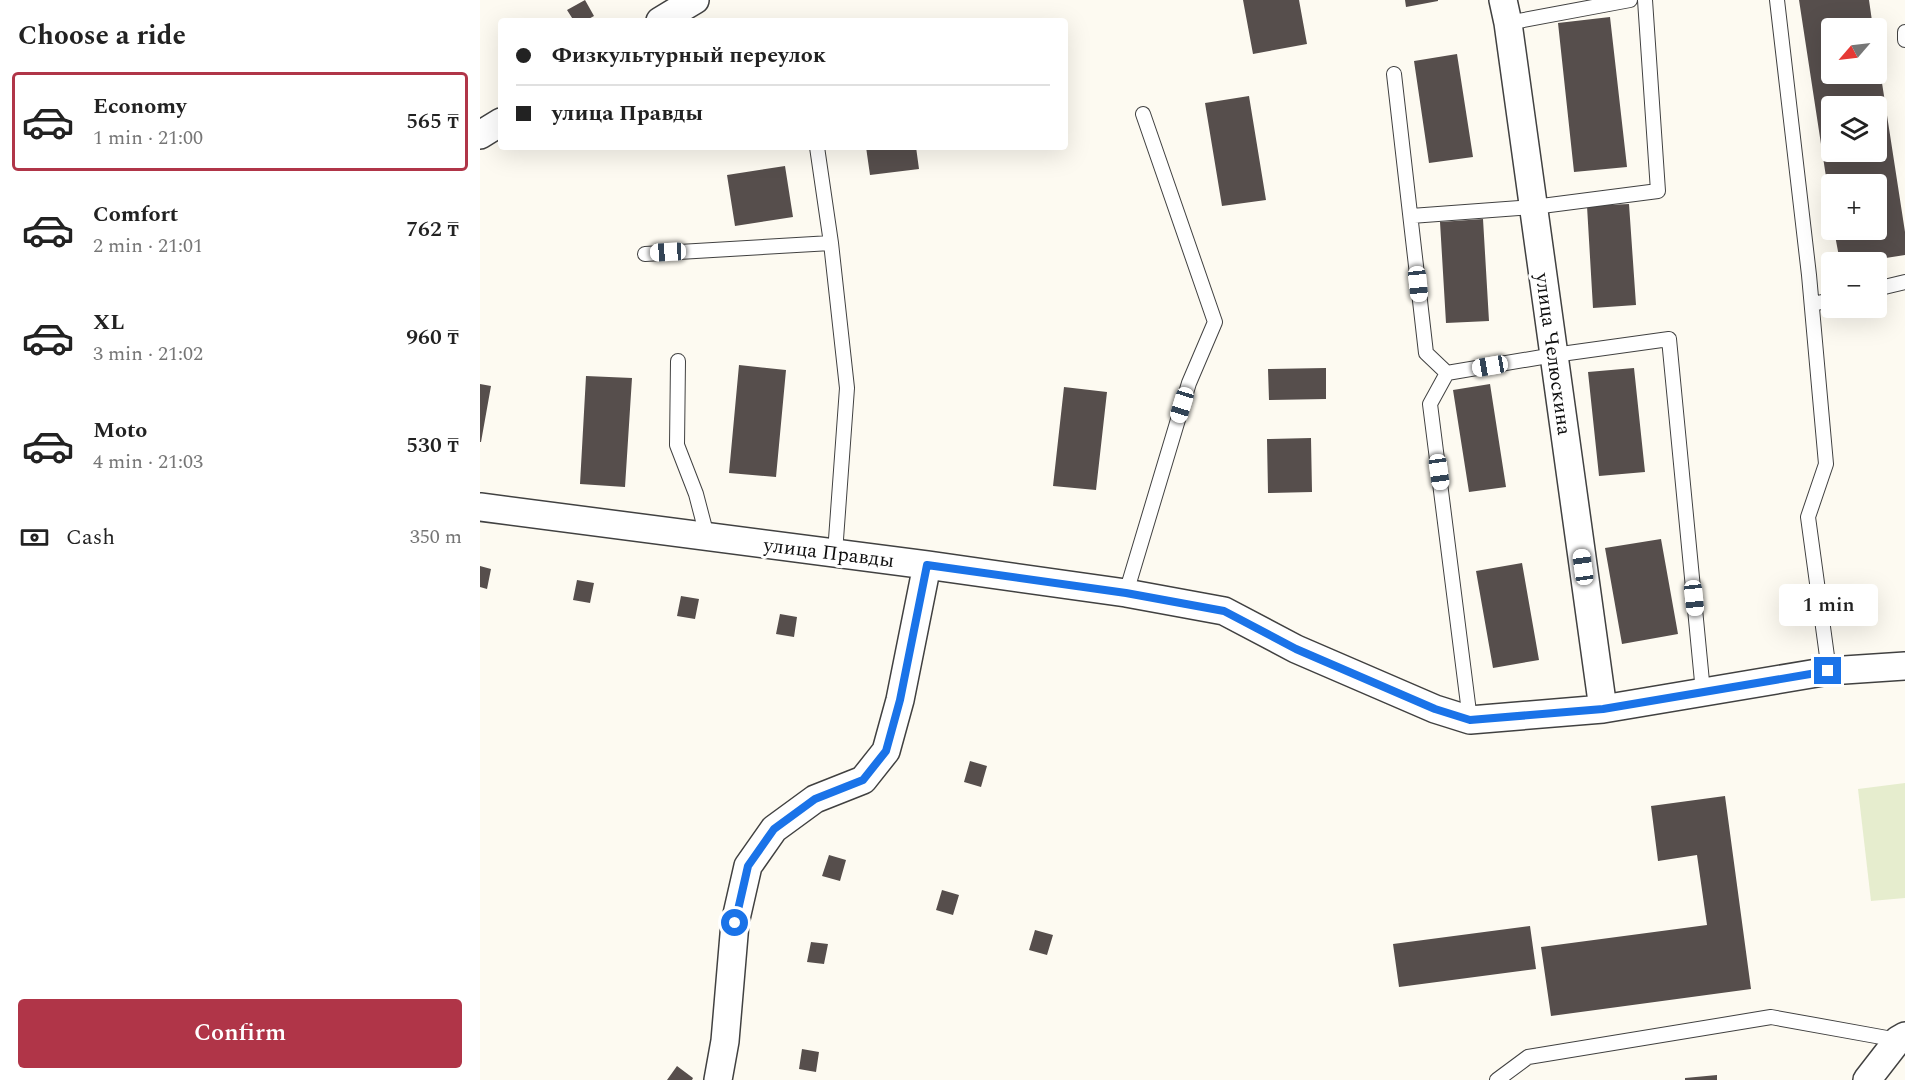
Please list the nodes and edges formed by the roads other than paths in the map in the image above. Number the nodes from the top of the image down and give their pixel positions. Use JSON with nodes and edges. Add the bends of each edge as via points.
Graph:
{"nodes":[{"id":1,"x":695,"y":0,"type":"edge"},
{"id":2,"x":1630,"y":0,"type":"edge"},
{"id":3,"x":1646,"y":0,"type":"edge"},
{"id":4,"x":1778,"y":0,"type":"edge"},
{"id":5,"x":1506,"y":12,"type":"edge"},
{"id":6,"x":665,"y":18,"type":"edge"},
{"id":7,"x":1905,"y":32,"type":"edge"},
{"id":8,"x":1905,"y":40,"type":"edge"},
{"id":9,"x":1394,"y":74,"type":"dead end"},
{"id":10,"x":1143,"y":114,"type":"dead end"},
{"id":11,"x":498,"y":124,"type":"edge"},
{"id":12,"x":480,"y":135,"type":"edge"},
{"id":13,"x":817,"y":150,"type":"edge"},
{"id":14,"x":1534,"y":207,"type":"junction"},
{"id":15,"x":1411,"y":216,"type":"junction"},
{"id":16,"x":831,"y":243,"type":"junction"},
{"id":17,"x":645,"y":254,"type":"dead end"},
{"id":18,"x":1905,"y":282,"type":"edge"},
{"id":19,"x":1887,"y":286,"type":"edge"},
{"id":20,"x":1821,"y":302,"type":"edge"},
{"id":21,"x":1812,"y":304,"type":"junction"},
{"id":22,"x":1554,"y":355,"type":"junction"},
{"id":23,"x":678,"y":360,"type":"dead end"},
{"id":24,"x":1447,"y":373,"type":"junction"},
{"id":25,"x":480,"y":507,"type":"edge"},
{"id":26,"x":707,"y":536,"type":"junction"},
{"id":27,"x":835,"y":553,"type":"junction"},
{"id":28,"x":927,"y":565,"type":"junction"},
{"id":29,"x":1126,"y":593,"type":"junction"},
{"id":30,"x":1905,"y":666,"type":"edge"},
{"id":31,"x":1828,"y":671,"type":"junction"},
{"id":32,"x":1703,"y":692,"type":"junction"},
{"id":33,"x":1603,"y":709,"type":"junction"},
{"id":34,"x":1470,"y":720,"type":"junction"},
{"id":35,"x":1902,"y":1038,"type":"edge"},
{"id":36,"x":718,"y":1080,"type":"edge"},
{"id":37,"x":1497,"y":1080,"type":"edge"},
{"id":38,"x":1867,"y":1080,"type":"edge"}],
"edges":[{"from":1,"to":6,"type":"street"},
{"from":2,"to":5,"type":"lane"},
{"from":3,"to":14,"type":"lane","via":[[1658,191]]},
{"from":4,"to":21,"type":"lane"},
{"from":5,"to":14,"type":"street","name":"улица Челюскина"},
{"from":7,"to":8,"type":"lane"},
{"from":9,"to":15,"type":"lane"},
{"from":10,"to":29,"type":"lane","via":[[1215,322],[1189,383]]},
{"from":11,"to":12,"type":"street"},
{"from":13,"to":16,"type":"lane"},
{"from":14,"to":15,"type":"lane"},
{"from":14,"to":22,"type":"street","name":"улица Челюскина"},
{"from":15,"to":24,"type":"lane","via":[[1426,353]]},
{"from":16,"to":17,"type":"lane"},
{"from":16,"to":27,"type":"lane","via":[[847,388]]},
{"from":18,"to":19,"type":"lane"},
{"from":20,"to":21,"type":"lane"},
{"from":21,"to":31,"type":"lane","via":[[1827,464],[1808,517]]},
{"from":22,"to":24,"type":"lane"},
{"from":22,"to":32,"type":"lane","via":[[1669,339]]},
{"from":22,"to":33,"type":"street","name":"улица Челюскина"},
{"from":23,"to":26,"type":"lane","via":[[677,445]]},
{"from":24,"to":34,"type":"lane","via":[[1430,404]]},
{"from":25,"to":26,"type":"street","name":"улица Правды"},
{"from":26,"to":27,"type":"street","name":"улица Правды"},
{"from":27,"to":28,"type":"street","name":"улица Правды"},
{"from":28,"to":29,"type":"street","name":"улица Правды"},
{"from":28,"to":36,"type":"street","via":[[886,751],[863,780],[815,799],[774,829],[748,866],[735,923]]},
{"from":29,"to":34,"type":"street","name":"улица Правды","via":[[1224,611],[1296,649],[1435,709]]},
{"from":30,"to":31,"type":"street","name":"улица Правды"},
{"from":31,"to":32,"type":"street","name":"улица Правды"},
{"from":32,"to":33,"type":"street","name":"улица Правды"},
{"from":33,"to":34,"type":"street","name":"улица Правды"},
{"from":35,"to":37,"type":"lane","via":[[1771,1017],[1528,1057]]},
{"from":35,"to":38,"type":"street"}]}
